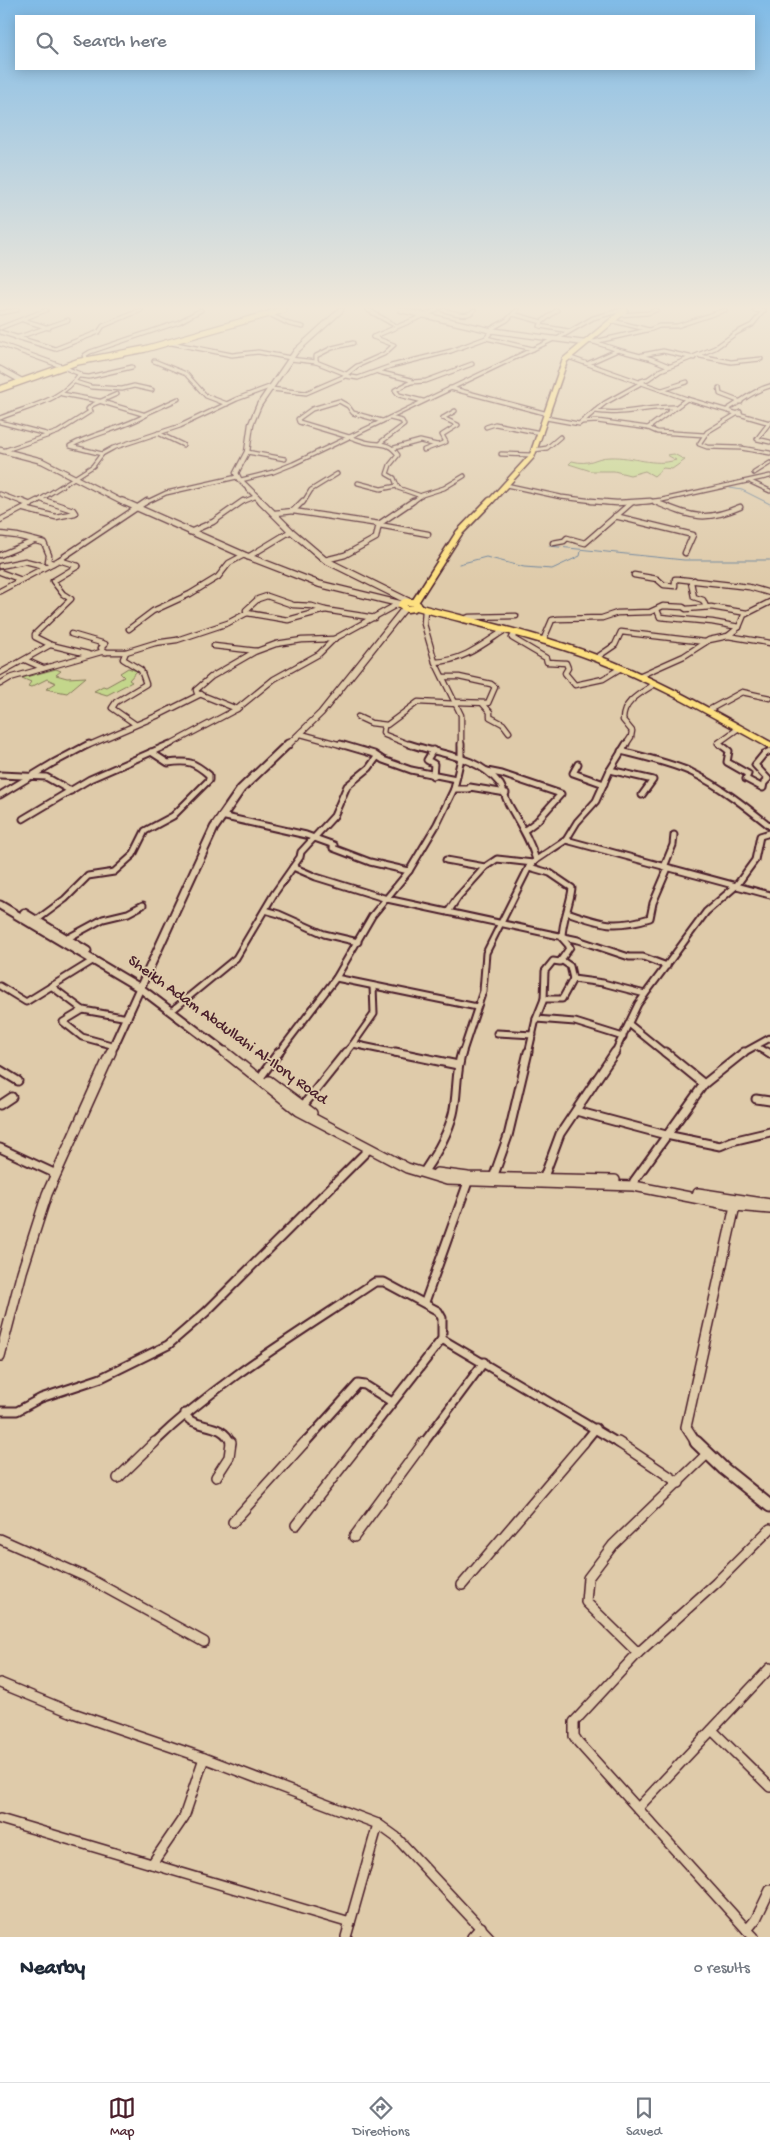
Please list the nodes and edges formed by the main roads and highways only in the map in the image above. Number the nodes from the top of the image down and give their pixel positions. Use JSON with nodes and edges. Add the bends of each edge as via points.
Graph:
{"nodes":[{"id":1,"x":552,"y":400,"type":"edge"},
{"id":2,"x":413,"y":603,"type":"junction"},
{"id":3,"x":770,"y":744,"type":"edge"}],
"edges":[{"from":1,"to":2,"type":"main road","via":[[533,452],[459,533]]},
{"from":2,"to":2,"type":"main road","via":[[401,605]]},
{"from":2,"to":3,"type":"main road","via":[[425,610],[596,658],[639,676]]}]}
